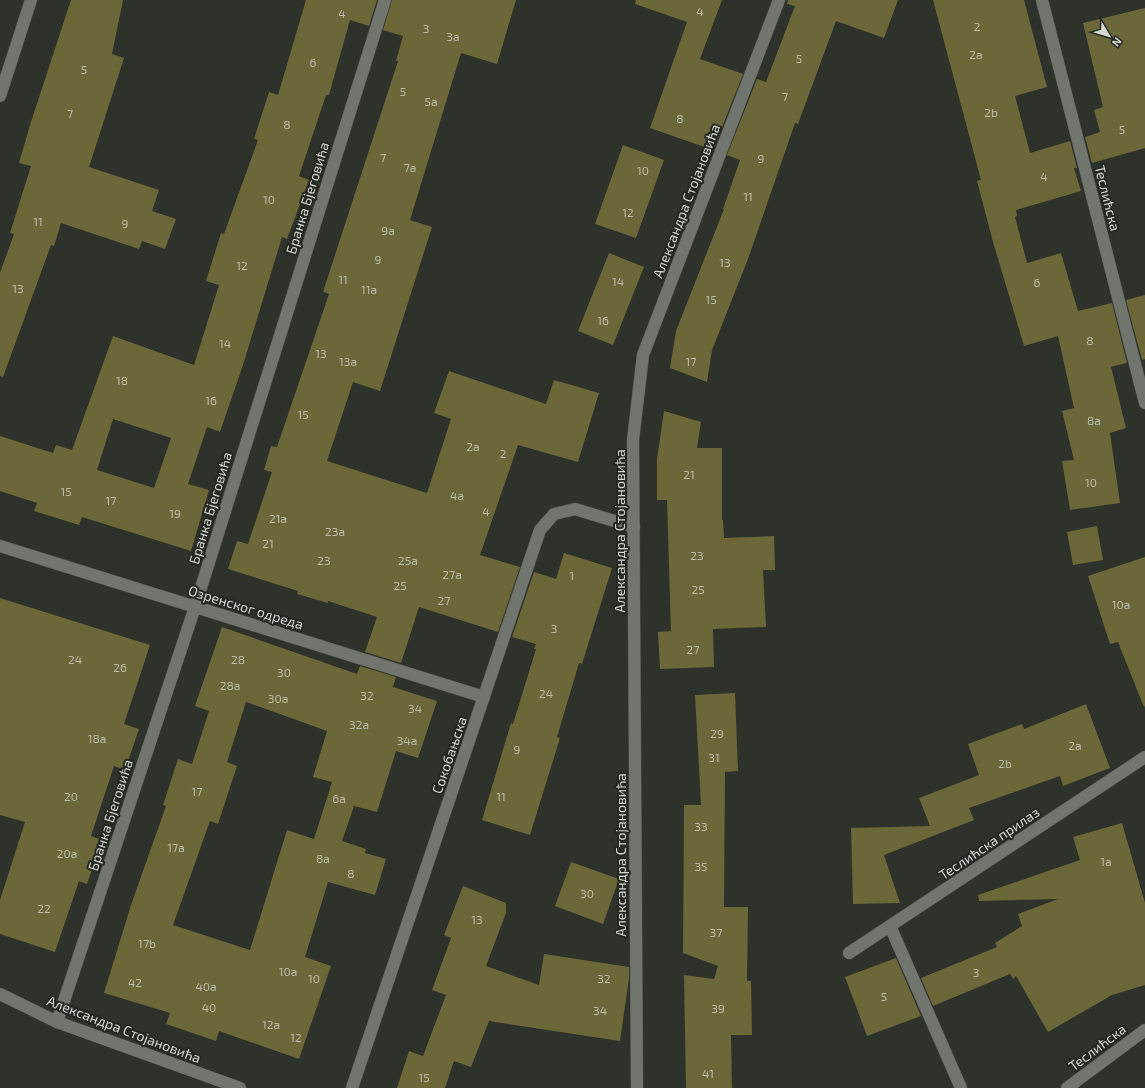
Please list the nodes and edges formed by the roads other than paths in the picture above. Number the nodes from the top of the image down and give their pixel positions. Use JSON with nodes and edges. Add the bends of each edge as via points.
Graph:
{"nodes":[{"id":1,"x":31,"y":0,"type":"edge"},
{"id":2,"x":385,"y":0,"type":"edge"},
{"id":3,"x":780,"y":0,"type":"edge"},
{"id":4,"x":1042,"y":0,"type":"edge"},
{"id":5,"x":0,"y":96,"type":"edge"},
{"id":6,"x":1145,"y":403,"type":"edge"},
{"id":7,"x":634,"y":527,"type":"junction"},
{"id":8,"x":0,"y":546,"type":"edge"},
{"id":9,"x":195,"y":607,"type":"junction"},
{"id":10,"x":484,"y":697,"type":"junction"},
{"id":11,"x":1145,"y":757,"type":"edge"},
{"id":12,"x":890,"y":926,"type":"junction"},
{"id":13,"x":849,"y":953,"type":"dead end"},
{"id":14,"x":0,"y":994,"type":"edge"},
{"id":15,"x":57,"y":1022,"type":"junction"},
{"id":16,"x":1145,"y":1030,"type":"edge"},
{"id":17,"x":240,"y":1088,"type":"edge"},
{"id":18,"x":352,"y":1088,"type":"edge"},
{"id":19,"x":636,"y":1088,"type":"edge"},
{"id":20,"x":961,"y":1088,"type":"edge"},
{"id":21,"x":1067,"y":1088,"type":"edge"}],
"edges":[{"from":1,"to":5,"type":"street"},
{"from":2,"to":9,"type":"street","name":"Бранка Бјеговића"},
{"from":3,"to":7,"type":"street","name":"Александра Стојановића","via":[[642,355],[633,440]]},
{"from":4,"to":6,"type":"street","name":"Теслићска"},
{"from":7,"to":10,"type":"street","name":"Сокобањска","via":[[575,509],[554,514],[540,530]]},
{"from":7,"to":19,"type":"street","name":"Александра Стојановића"},
{"from":8,"to":9,"type":"street","name":"Озренског одреда"},
{"from":9,"to":10,"type":"street","name":"Озренског одреда"},
{"from":9,"to":15,"type":"street","name":"Бранка Бјеговића"},
{"from":10,"to":18,"type":"street","name":"Сокобањска"},
{"from":11,"to":12,"type":"street","name":"Теслићска прилаз"},
{"from":12,"to":13,"type":"street","name":"Теслићска прилаз"},
{"from":12,"to":20,"type":"street"},
{"from":14,"to":15,"type":"street","name":"Александра Стојановића"},
{"from":15,"to":17,"type":"street","name":"Александра Стојановића"},
{"from":16,"to":21,"type":"street","name":"Теслићска"}]}
